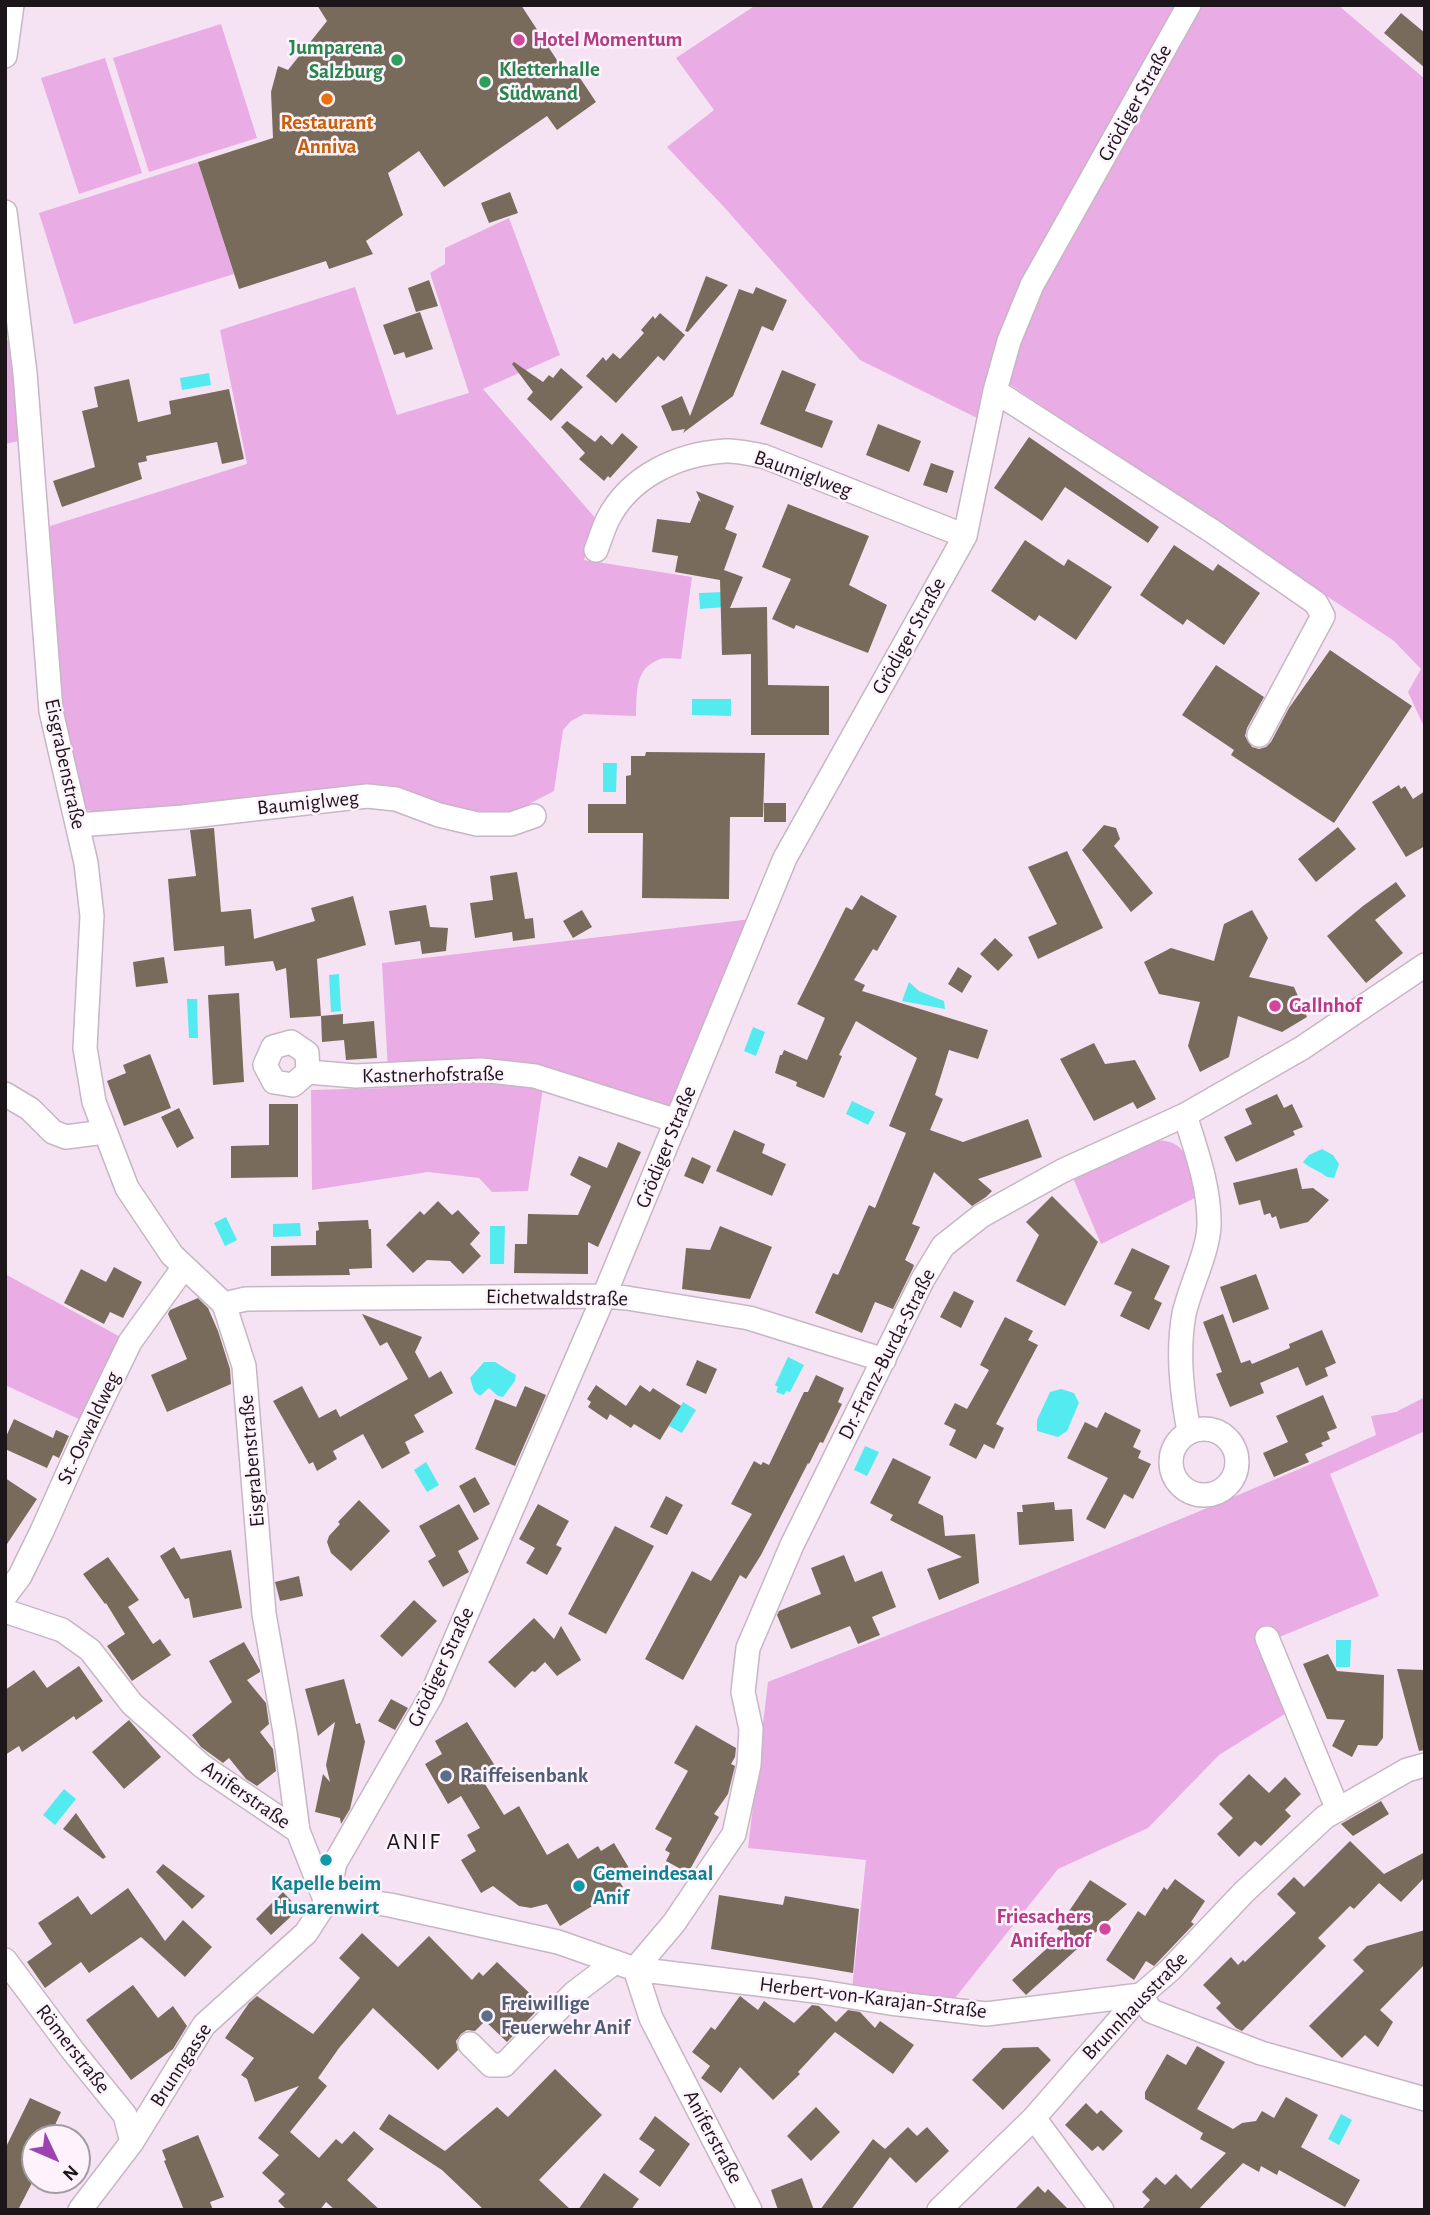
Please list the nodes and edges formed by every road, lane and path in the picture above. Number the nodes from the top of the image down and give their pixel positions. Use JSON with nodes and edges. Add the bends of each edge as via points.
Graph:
{"nodes":[{"id":1,"x":12,"y":5,"type":"edge"},
{"id":2,"x":1189,"y":5,"type":"edge"},
{"id":3,"x":5,"y":56,"type":"edge"},
{"id":4,"x":5,"y":212,"type":"edge"},
{"id":5,"x":12,"y":309,"type":"edge"},
{"id":6,"x":995,"y":391,"type":"junction"},
{"id":7,"x":965,"y":536,"type":"junction"},
{"id":8,"x":596,"y":550,"type":"dead end"},
{"id":9,"x":1259,"y":735,"type":"dead end"},
{"id":10,"x":534,"y":816,"type":"dead end"},
{"id":11,"x":78,"y":825,"type":"junction"},
{"id":12,"x":1425,"y":965,"type":"edge"},
{"id":13,"x":308,"y":1072,"type":"dead end"},
{"id":14,"x":5,"y":1094,"type":"edge"},
{"id":15,"x":1185,"y":1115,"type":"junction"},
{"id":16,"x":677,"y":1121,"type":"junction"},
{"id":17,"x":104,"y":1132,"type":"junction"},
{"id":18,"x":184,"y":1267,"type":"junction"},
{"id":19,"x":604,"y":1296,"type":"junction"},
{"id":20,"x":224,"y":1304,"type":"junction"},
{"id":21,"x":884,"y":1360,"type":"junction"},
{"id":22,"x":1189,"y":1432,"type":"dead end"},
{"id":23,"x":5,"y":1596,"type":"edge"},
{"id":24,"x":5,"y":1611,"type":"edge"},
{"id":25,"x":1267,"y":1638,"type":"dead end"},
{"id":26,"x":1425,"y":1765,"type":"edge"},
{"id":27,"x":1338,"y":1810,"type":"junction"},
{"id":28,"x":298,"y":1831,"type":"junction"},
{"id":29,"x":326,"y":1902,"type":"junction"},
{"id":30,"x":5,"y":1960,"type":"edge"},
{"id":31,"x":625,"y":1966,"type":"junction"},
{"id":32,"x":1141,"y":1995,"type":"junction"},
{"id":33,"x":470,"y":2044,"type":"dead end"},
{"id":34,"x":1425,"y":2099,"type":"edge"},
{"id":35,"x":1034,"y":2118,"type":"junction"},
{"id":36,"x":132,"y":2142,"type":"junction"},
{"id":37,"x":80,"y":2210,"type":"edge"},
{"id":38,"x":750,"y":2210,"type":"edge"},
{"id":39,"x":939,"y":2210,"type":"edge"},
{"id":40,"x":1102,"y":2210,"type":"edge"}],
"edges":[{"from":1,"to":3,"type":"street"},
{"from":2,"to":6,"type":"street","name":"Grödiger Straße","via":[[1032,285]]},
{"from":4,"to":5,"type":"street","name":"Eisgrabenstraße"},
{"from":5,"to":11,"type":"street","name":"Eisgrabenstraße","via":[[51,711]]},
{"from":6,"to":7,"type":"street","name":"Grödiger Straße"},
{"from":6,"to":9,"type":"street","via":[[1316,603],[1324,616]]},
{"from":7,"to":8,"type":"street","name":"Baumiglweg","via":[[763,456],[727,450],[683,457],[642,478],[608,519]]},
{"from":7,"to":16,"type":"street","name":"Grödiger Straße","via":[[785,858]]},
{"from":10,"to":11,"type":"street","name":"Baumiglweg","via":[[511,824],[477,824],[396,799],[367,796]]},
{"from":11,"to":17,"type":"street","name":"Eisgrabenstraße","via":[[92,916],[85,1048],[93,1102]]},
{"from":12,"to":15,"type":"street","name":"Dr.-Franz-Burda-Straße","via":[[1302,1048]]},
{"from":13,"to":16,"type":"street","name":"Kastnerhofstraße","via":[[356,1076],[481,1070],[535,1076]]},
{"from":14,"to":17,"type":"street","via":[[66,1137]]},
{"from":15,"to":21,"type":"street","name":"Dr.-Franz-Burda-Straße","via":[[1062,1171],[981,1216],[943,1245]]},
{"from":15,"to":22,"type":"street","via":[[1200,1162],[1209,1227],[1181,1335]]},
{"from":16,"to":19,"type":"street","name":"Grödiger Straße"},
{"from":17,"to":18,"type":"street","name":"Eisgrabenstraße","via":[[127,1188]]},
{"from":18,"to":20,"type":"street","name":"Eisgrabenstraße"},
{"from":18,"to":23,"type":"street","name":"St.-Oswaldweg","via":[[130,1342],[20,1576]]},
{"from":19,"to":20,"type":"street","name":"Eichetwaldstraße","via":[[246,1299]]},
{"from":19,"to":21,"type":"street","name":"Eichetwaldstraße","via":[[749,1318]]},
{"from":19,"to":29,"type":"street","name":"Grödiger Straße","via":[[431,1696],[335,1863]]},
{"from":20,"to":28,"type":"street","name":"Eisgrabenstraße","via":[[244,1366],[264,1614]]},
{"from":21,"to":31,"type":"street","name":"Dr.-Franz-Burda-Straße","via":[[792,1545],[748,1648],[743,1692],[751,1729],[749,1765],[734,1834],[674,1923]]},
{"from":24,"to":28,"type":"street","name":"Aniferstraße","via":[[62,1630],[90,1650],[132,1704],[202,1766]]},
{"from":25,"to":27,"type":"street"},
{"from":26,"to":27,"type":"street","name":"Brunnhausstraße","via":[[1407,1770]]},
{"from":27,"to":32,"type":"street","name":"Brunnhausstraße","via":[[1244,1892]]},
{"from":28,"to":29,"type":"street","name":"Aniferstraße"},
{"from":29,"to":31,"type":"street","via":[[351,1899],[390,1905],[558,1942]]},
{"from":29,"to":36,"type":"street","name":"Brunngasse","via":[[306,1933],[204,2025]]},
{"from":30,"to":36,"type":"street","name":"Römerstraße","via":[[125,2115]]},
{"from":31,"to":32,"type":"street","name":"Herbert-von-Karajan-Straße","via":[[986,2014]]},
{"from":31,"to":33,"type":"street","via":[[574,1993],[504,2065],[491,2065]]},
{"from":31,"to":38,"type":"street","name":"Aniferstraße"},
{"from":32,"to":34,"type":"street","via":[[1151,2011],[1261,2053]]},
{"from":32,"to":35,"type":"street","name":"Brunnhausstraße"},
{"from":35,"to":39,"type":"street","name":"Brunnhausstraße"},
{"from":35,"to":40,"type":"street"},
{"from":36,"to":37,"type":"street","name":"Brunngasse"}]}
